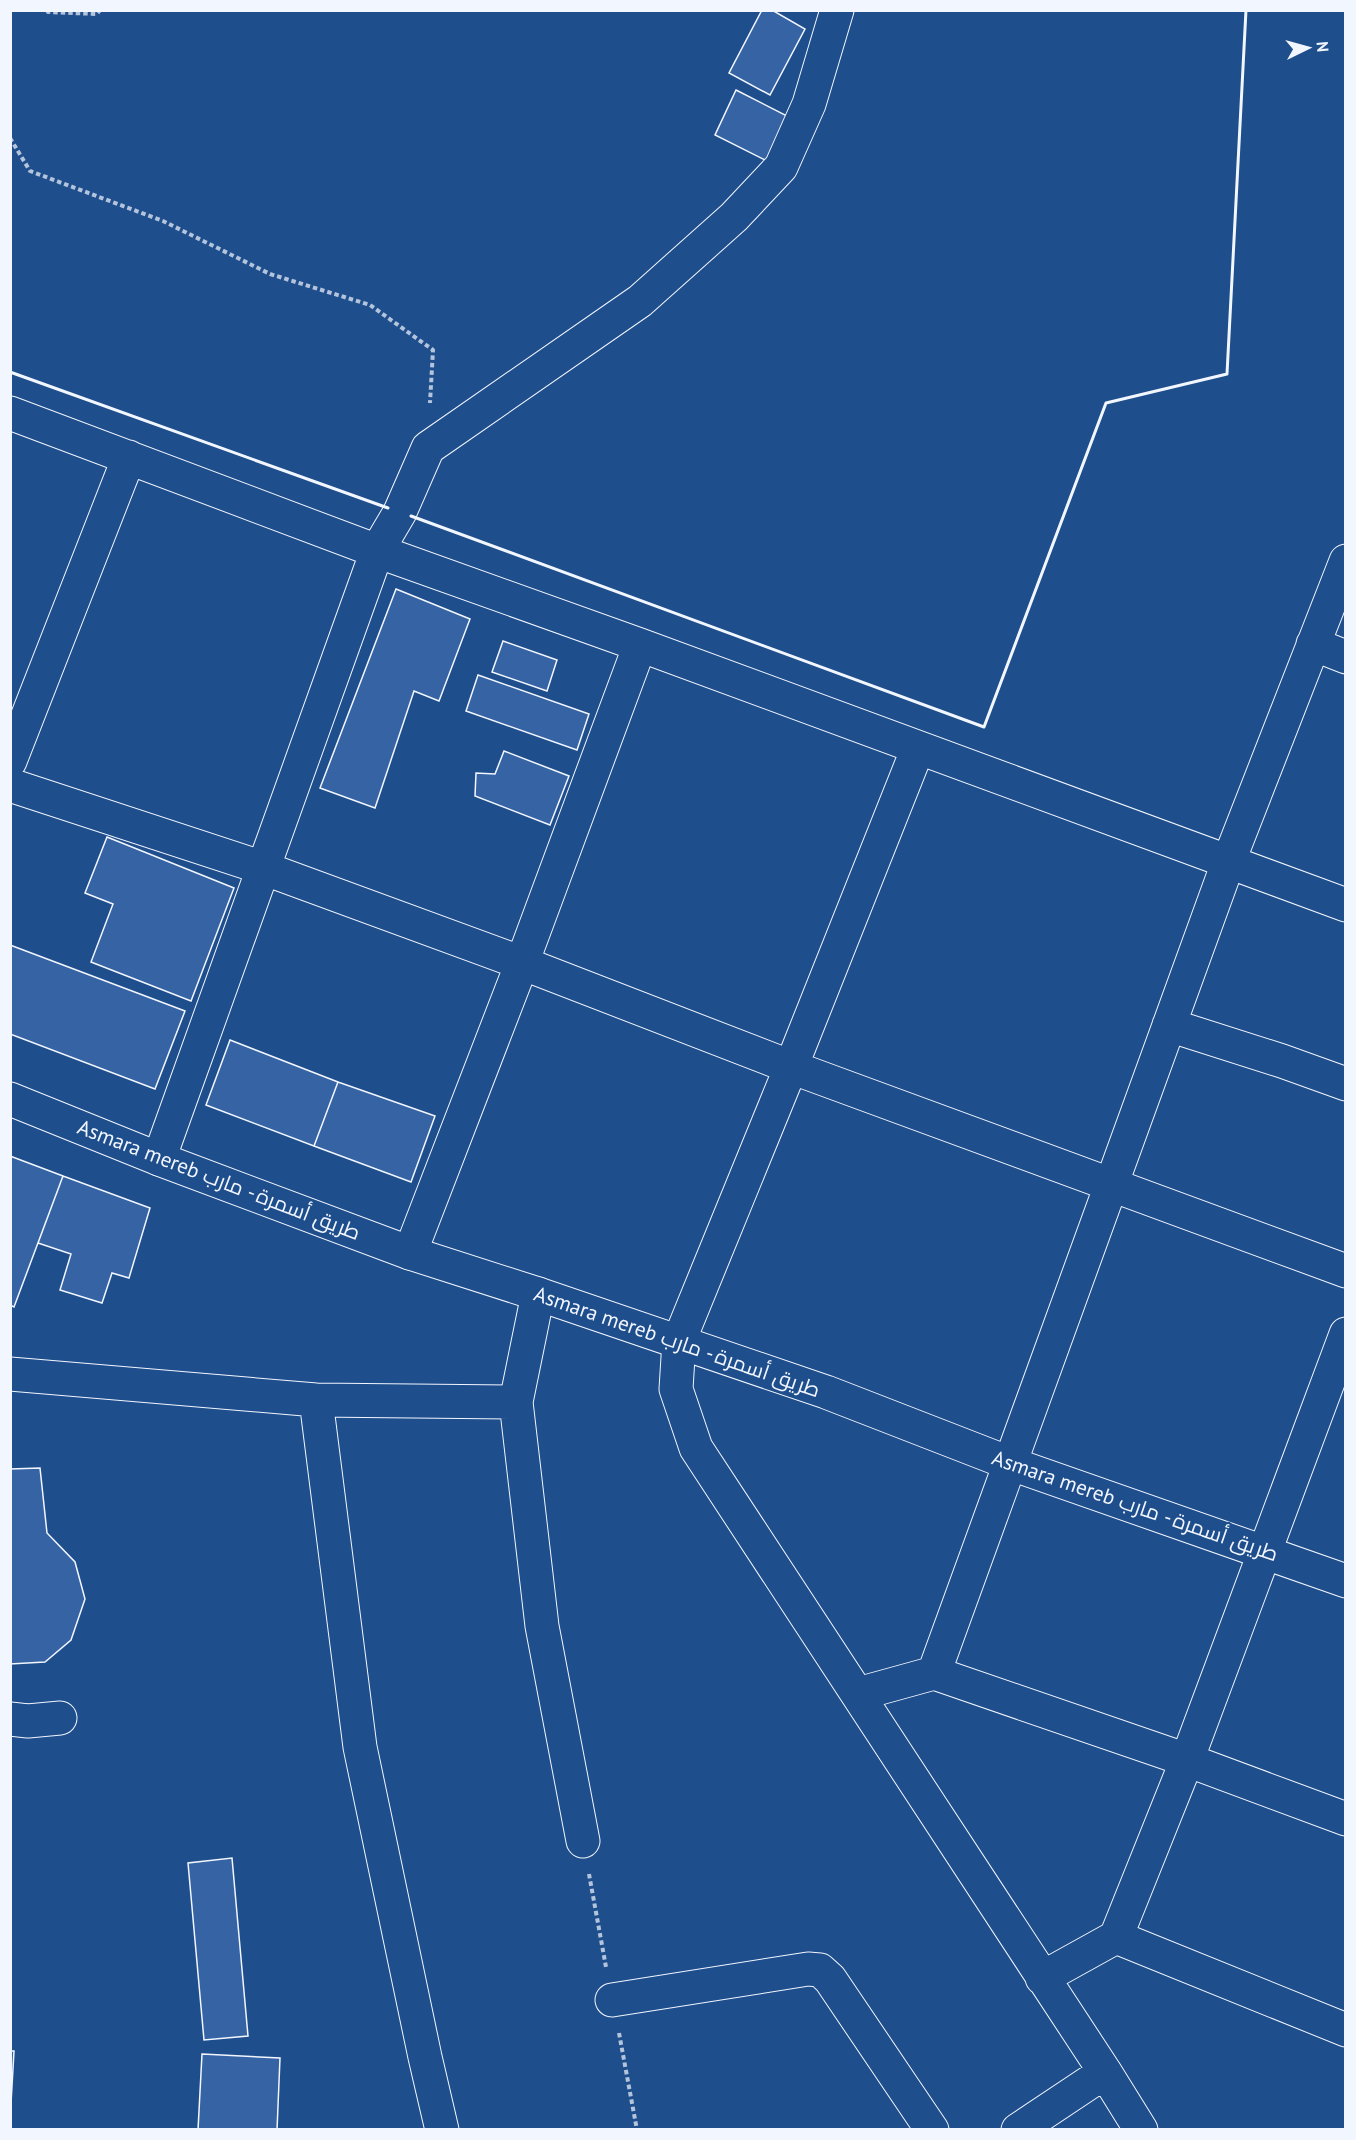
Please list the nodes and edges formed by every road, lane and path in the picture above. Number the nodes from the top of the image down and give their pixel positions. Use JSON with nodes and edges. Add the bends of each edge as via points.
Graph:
{"nodes":[{"id":1,"x":47,"y":10,"type":"edge"},
{"id":2,"x":100,"y":10,"type":"edge"},
{"id":3,"x":837,"y":10,"type":"edge"},
{"id":4,"x":10,"y":138,"type":"edge"},
{"id":5,"x":10,"y":413,"type":"edge"},
{"id":6,"x":428,"y":448,"type":"junction"},
{"id":7,"x":129,"y":457,"type":"junction"},
{"id":8,"x":377,"y":551,"type":"junction"},
{"id":9,"x":1346,"y":561,"type":"edge"},
{"id":10,"x":1313,"y":644,"type":"junction"},
{"id":11,"x":640,"y":645,"type":"junction"},
{"id":12,"x":1346,"y":657,"type":"edge"},
{"id":13,"x":918,"y":748,"type":"junction"},
{"id":14,"x":10,"y":761,"type":"edge"},
{"id":15,"x":10,"y":785,"type":"edge"},
{"id":16,"x":1228,"y":863,"type":"junction"},
{"id":17,"x":263,"y":868,"type":"junction"},
{"id":18,"x":1346,"y":905,"type":"edge"},
{"id":19,"x":522,"y":963,"type":"junction"},
{"id":20,"x":1169,"y":1026,"type":"junction"},
{"id":21,"x":791,"y":1067,"type":"junction"},
{"id":22,"x":1346,"y":1084,"type":"edge"},
{"id":23,"x":10,"y":1099,"type":"edge"},
{"id":24,"x":159,"y":1159,"type":"junction"},
{"id":25,"x":1110,"y":1185,"type":"junction"},
{"id":26,"x":410,"y":1253,"type":"junction"},
{"id":27,"x":1346,"y":1271,"type":"edge"},
{"id":28,"x":538,"y":1294,"type":"junction"},
{"id":29,"x":1346,"y":1334,"type":"edge"},
{"id":30,"x":679,"y":1341,"type":"junction"},
{"id":31,"x":10,"y":1374,"type":"edge"},
{"id":32,"x":316,"y":1400,"type":"junction"},
{"id":33,"x":516,"y":1402,"type":"junction"},
{"id":34,"x":1009,"y":1463,"type":"junction"},
{"id":35,"x":1263,"y":1551,"type":"junction"},
{"id":36,"x":1346,"y":1581,"type":"edge"},
{"id":37,"x":934,"y":1672,"type":"junction"},
{"id":38,"x":858,"y":1695,"type":"junction"},
{"id":39,"x":60,"y":1718,"type":"dead end"},
{"id":40,"x":10,"y":1719,"type":"edge"},
{"id":41,"x":1187,"y":1760,"type":"junction"},
{"id":42,"x":1346,"y":1819,"type":"edge"},
{"id":43,"x":583,"y":1841,"type":"dead end"},
{"id":44,"x":1116,"y":1937,"type":"junction"},
{"id":45,"x":1042,"y":1978,"type":"junction"},
{"id":46,"x":612,"y":2000,"type":"dead end"},
{"id":47,"x":1346,"y":2030,"type":"edge"},
{"id":48,"x":1105,"y":2072,"type":"junction"},
{"id":49,"x":442,"y":2130,"type":"edge"},
{"id":50,"x":932,"y":2130,"type":"edge"},
{"id":51,"x":1018,"y":2130,"type":"edge"},
{"id":52,"x":1141,"y":2130,"type":"edge"}],
"edges":[{"from":1,"to":2,"type":"path","via":[[97,14]]},
{"from":3,"to":6,"type":"main road","via":[[809,104],[781,166],[750,200],[640,302]]},
{"from":4,"to":6,"type":"path","via":[[30,171],[163,221],[270,274],[370,305],[433,350]]},
{"from":5,"to":7,"type":"main road"},
{"from":6,"to":8,"type":"main road","via":[[400,512]]},
{"from":7,"to":8,"type":"main road"},
{"from":7,"to":14,"type":"main road"},
{"from":8,"to":11,"type":"main road"},
{"from":8,"to":17,"type":"main road"},
{"from":9,"to":10,"type":"main road"},
{"from":10,"to":12,"type":"main road"},
{"from":10,"to":16,"type":"main road"},
{"from":11,"to":13,"type":"main road"},
{"from":11,"to":19,"type":"main road"},
{"from":13,"to":16,"type":"main road"},
{"from":13,"to":21,"type":"main road"},
{"from":15,"to":17,"type":"main road"},
{"from":16,"to":18,"type":"main road"},
{"from":16,"to":20,"type":"main road"},
{"from":17,"to":19,"type":"main road"},
{"from":17,"to":24,"type":"main road"},
{"from":19,"to":21,"type":"main road"},
{"from":19,"to":26,"type":"main road"},
{"from":20,"to":22,"type":"main road"},
{"from":20,"to":25,"type":"main road"},
{"from":21,"to":25,"type":"main road"},
{"from":21,"to":30,"type":"main road"},
{"from":23,"to":24,"type":"main road","name":"Asmara mereb طريق أسمرة - مارب"},
{"from":24,"to":26,"type":"main road","name":"Asmara mereb طريق أسمرة - مارب"},
{"from":25,"to":27,"type":"main road"},
{"from":25,"to":34,"type":"main road"},
{"from":26,"to":28,"type":"main road","name":"Asmara mereb طريق أسمرة - مارب"},
{"from":28,"to":30,"type":"main road","name":"Asmara mereb طريق أسمرة - مارب"},
{"from":28,"to":33,"type":"main road"},
{"from":29,"to":35,"type":"main road"},
{"from":30,"to":34,"type":"main road","name":"Asmara mereb طريق أسمرة - مارب","via":[[826,1392]]},
{"from":30,"to":38,"type":"main road","via":[[676,1389],[696,1448]]},
{"from":31,"to":32,"type":"main road"},
{"from":32,"to":33,"type":"main road"},
{"from":32,"to":49,"type":"main road","via":[[360,1747]]},
{"from":33,"to":43,"type":"main road","via":[[542,1626]]},
{"from":34,"to":35,"type":"main road","name":"Asmara mereb طريق أسمرة - مارب"},
{"from":34,"to":37,"type":"main road"},
{"from":35,"to":36,"type":"main road","name":"Asmara mereb طريق أسمرة - مارب"},
{"from":35,"to":41,"type":"main road"},
{"from":37,"to":38,"type":"main road"},
{"from":37,"to":41,"type":"main road"},
{"from":38,"to":45,"type":"main road"},
{"from":39,"to":40,"type":"main road"},
{"from":41,"to":42,"type":"main road"},
{"from":41,"to":44,"type":"main road"},
{"from":44,"to":45,"type":"main road"},
{"from":44,"to":47,"type":"main road"},
{"from":45,"to":48,"type":"main road"},
{"from":46,"to":50,"type":"main road","via":[[820,1970],[830,1979]]},
{"from":48,"to":51,"type":"main road"},
{"from":48,"to":52,"type":"main road"}]}
